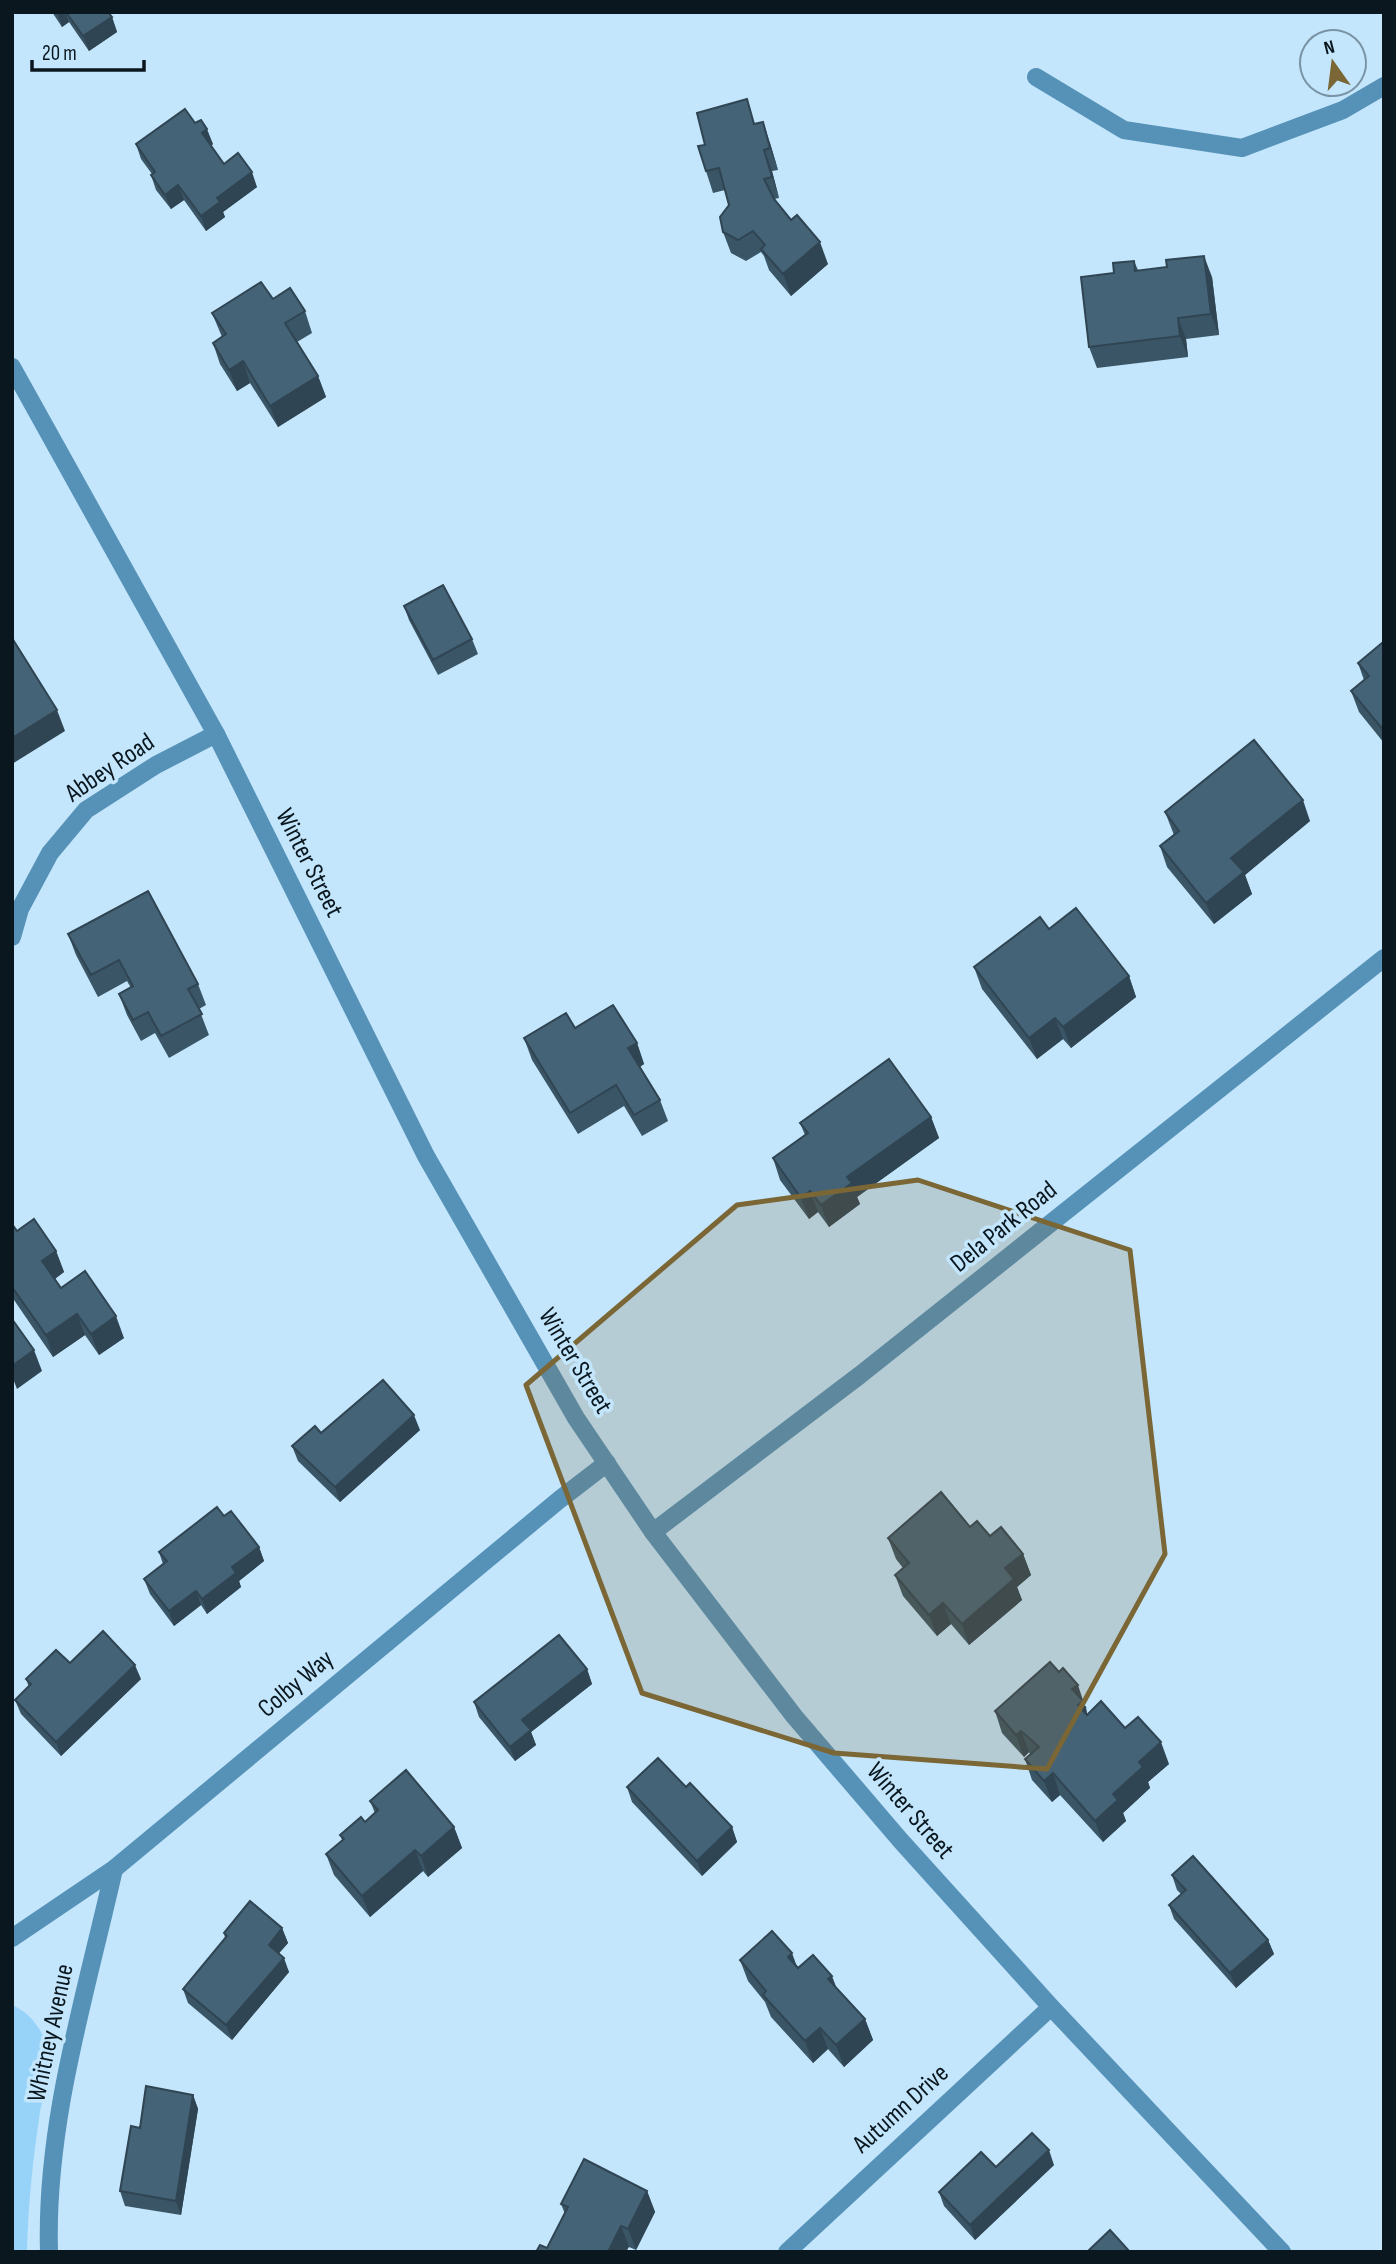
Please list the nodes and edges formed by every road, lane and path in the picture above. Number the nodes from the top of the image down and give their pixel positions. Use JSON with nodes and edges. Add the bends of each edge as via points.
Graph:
{"nodes":[{"id":1,"x":1036,"y":77,"type":"dead end"},
{"id":2,"x":1384,"y":86,"type":"edge"},
{"id":3,"x":12,"y":367,"type":"edge"},
{"id":4,"x":216,"y":734,"type":"junction"},
{"id":5,"x":12,"y":937,"type":"edge"},
{"id":6,"x":1384,"y":958,"type":"edge"},
{"id":7,"x":607,"y":1463,"type":"junction"},
{"id":8,"x":653,"y":1532,"type":"junction"},
{"id":9,"x":114,"y":1869,"type":"junction"},
{"id":10,"x":12,"y":1938,"type":"edge"},
{"id":11,"x":1051,"y":2007,"type":"junction"},
{"id":12,"x":49,"y":2252,"type":"edge"},
{"id":13,"x":787,"y":2252,"type":"edge"},
{"id":14,"x":1282,"y":2252,"type":"edge"}],
"edges":[{"from":1,"to":2,"type":"street","via":[[1124,130],[1242,148],[1343,110]]},
{"from":3,"to":4,"type":"street","name":"Winter Street"},
{"from":4,"to":5,"type":"street","name":"Abbey Road","via":[[156,765],[86,810],[50,853],[20,909]]},
{"from":4,"to":7,"type":"street","name":"Winter Street","via":[[426,1156],[576,1418]]},
{"from":6,"to":8,"type":"street","name":"Dela Park Road","via":[[860,1375]]},
{"from":7,"to":8,"type":"street","name":"Winter Street"},
{"from":7,"to":9,"type":"street","name":"Colby Way"},
{"from":8,"to":11,"type":"street","name":"Winter Street","via":[[794,1717]]},
{"from":9,"to":10,"type":"street","name":"Colby Way"},
{"from":9,"to":12,"type":"street","name":"Whitney Avenue","via":[[61,2106],[48,2208]]},
{"from":11,"to":13,"type":"street","name":"Autumn Drive"},
{"from":11,"to":14,"type":"street","name":"Winter Street"}]}
